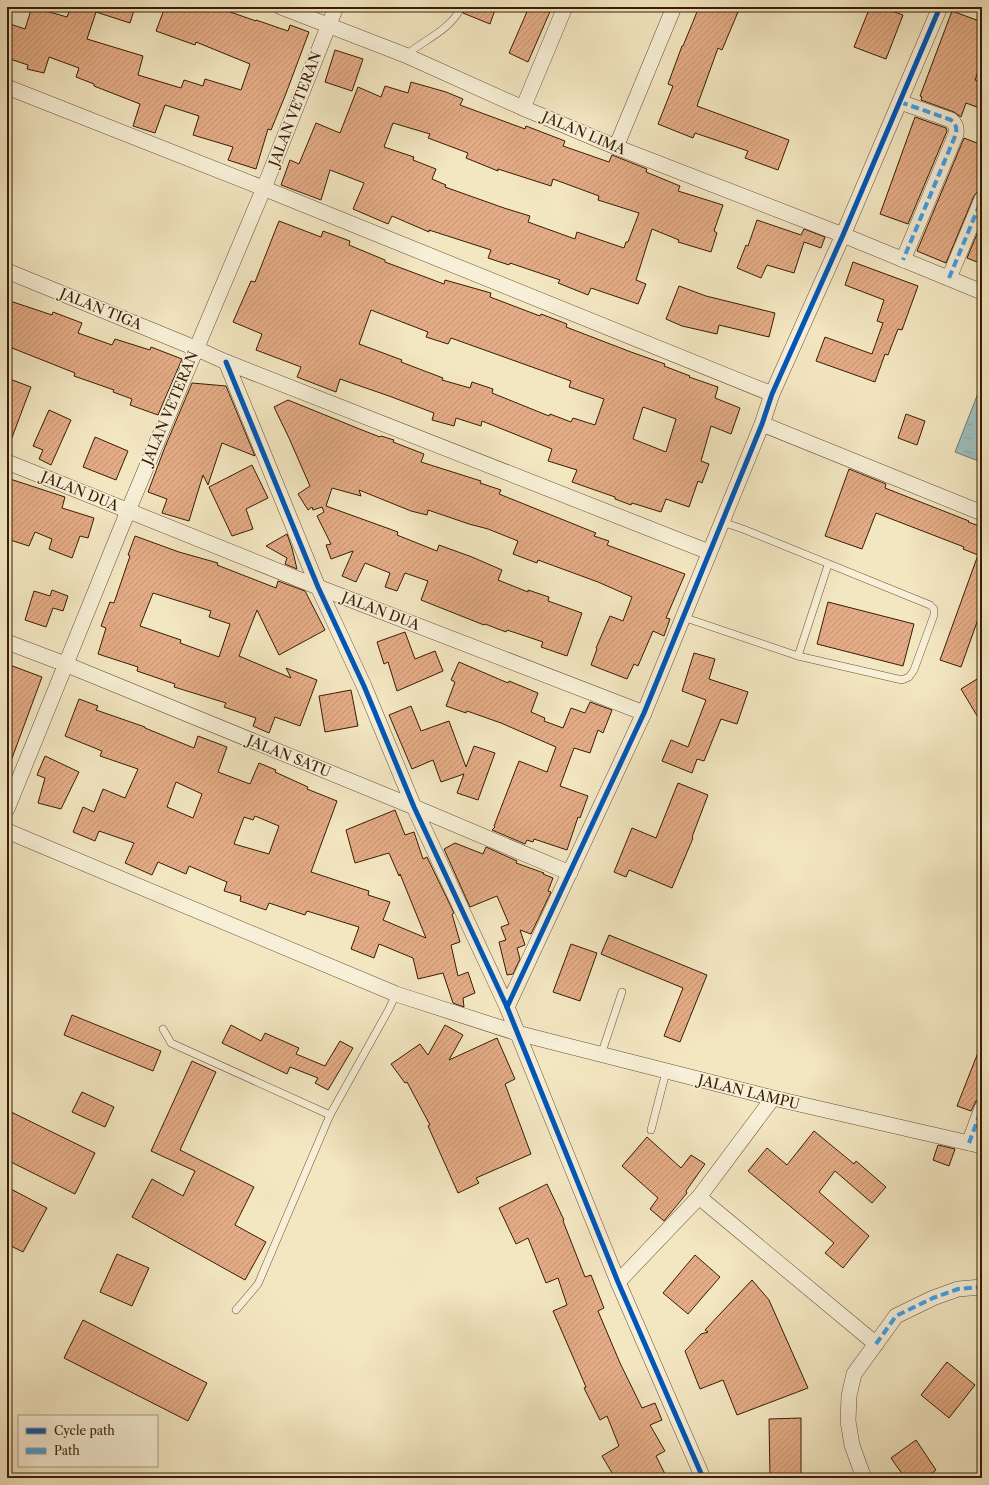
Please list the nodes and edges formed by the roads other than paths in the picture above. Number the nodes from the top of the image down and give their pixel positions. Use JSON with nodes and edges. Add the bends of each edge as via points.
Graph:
{"nodes":[{"id":1,"x":282,"y":7,"type":"edge"},
{"id":2,"x":336,"y":7,"type":"edge"},
{"id":3,"x":461,"y":7,"type":"edge"},
{"id":4,"x":565,"y":7,"type":"edge"},
{"id":5,"x":674,"y":7,"type":"edge"},
{"id":6,"x":940,"y":7,"type":"edge"},
{"id":7,"x":328,"y":26,"type":"junction"},
{"id":8,"x":405,"y":55,"type":"junction"},
{"id":9,"x":7,"y":87,"type":"edge"},
{"id":10,"x":900,"y":102,"type":"junction"},
{"id":11,"x":523,"y":108,"type":"junction"},
{"id":12,"x":616,"y":147,"type":"junction"},
{"id":13,"x":263,"y":188,"type":"junction"},
{"id":14,"x":982,"y":199,"type":"edge"},
{"id":15,"x":843,"y":235,"type":"junction"},
{"id":16,"x":903,"y":260,"type":"junction"},
{"id":17,"x":7,"y":271,"type":"edge"},
{"id":18,"x":949,"y":278,"type":"junction"},
{"id":19,"x":982,"y":292,"type":"edge"},
{"id":20,"x":195,"y":348,"type":"junction"},
{"id":21,"x":226,"y":362,"type":"junction"},
{"id":22,"x":772,"y":394,"type":"junction"},
{"id":23,"x":762,"y":424,"type":"junction"},
{"id":24,"x":7,"y":462,"type":"edge"},
{"id":25,"x":128,"y":511,"type":"junction"},
{"id":26,"x":982,"y":513,"type":"edge"},
{"id":27,"x":721,"y":522,"type":"junction"},
{"id":28,"x":709,"y":552,"type":"junction"},
{"id":29,"x":828,"y":565,"type":"junction"},
{"id":30,"x":318,"y":587,"type":"junction"},
{"id":31,"x":683,"y":617,"type":"junction"},
{"id":32,"x":7,"y":642,"type":"edge"},
{"id":33,"x":798,"y":656,"type":"junction"},
{"id":34,"x":65,"y":664,"type":"junction"},
{"id":35,"x":644,"y":713,"type":"junction"},
{"id":36,"x":414,"y":807,"type":"junction"},
{"id":37,"x":7,"y":809,"type":"edge"},
{"id":38,"x":7,"y":830,"type":"edge"},
{"id":39,"x":570,"y":873,"type":"junction"},
{"id":40,"x":622,"y":992,"type":"dead end"},
{"id":41,"x":396,"y":994,"type":"junction"},
{"id":42,"x":507,"y":1007,"type":"junction"},
{"id":43,"x":163,"y":1029,"type":"dead end"},
{"id":44,"x":517,"y":1033,"type":"junction"},
{"id":45,"x":601,"y":1055,"type":"junction"},
{"id":46,"x":666,"y":1072,"type":"junction"},
{"id":47,"x":773,"y":1098,"type":"junction"},
{"id":48,"x":982,"y":1108,"type":"edge"},
{"id":49,"x":330,"y":1115,"type":"junction"},
{"id":50,"x":651,"y":1130,"type":"dead end"},
{"id":51,"x":975,"y":1145,"type":"edge"},
{"id":52,"x":699,"y":1197,"type":"junction"},
{"id":53,"x":618,"y":1282,"type":"junction"},
{"id":54,"x":982,"y":1287,"type":"edge"},
{"id":55,"x":236,"y":1310,"type":"dead end"},
{"id":56,"x":876,"y":1344,"type":"junction"},
{"id":57,"x":703,"y":1478,"type":"edge"},
{"id":58,"x":865,"y":1478,"type":"edge"}],
"edges":[{"from":1,"to":7,"type":"street","name":"JALAN LIMA"},
{"from":2,"to":7,"type":"street","name":"JALAN VETERAN"},
{"from":3,"to":8,"type":"lane","via":[[457,16],[446,26]]},
{"from":4,"to":11,"type":"street"},
{"from":5,"to":12,"type":"street"},
{"from":6,"to":10,"type":"street"},
{"from":7,"to":8,"type":"street","name":"JALAN LIMA"},
{"from":7,"to":13,"type":"street","name":"JALAN VETERAN"},
{"from":8,"to":11,"type":"street","name":"JALAN LIMA"},
{"from":9,"to":13,"type":"street"},
{"from":10,"to":15,"type":"street"},
{"from":10,"to":16,"type":"street","via":[[951,120],[957,128]]},
{"from":11,"to":12,"type":"street","name":"JALAN LIMA"},
{"from":12,"to":15,"type":"street","name":"JALAN LIMA"},
{"from":13,"to":20,"type":"street","name":"JALAN VETERAN"},
{"from":13,"to":22,"type":"street"},
{"from":14,"to":18,"type":"street"},
{"from":15,"to":16,"type":"street","name":"JALAN LIMA"},
{"from":15,"to":22,"type":"street"},
{"from":16,"to":18,"type":"street","name":"JALAN LIMA"},
{"from":17,"to":20,"type":"street","name":"JALAN TIGA"},
{"from":18,"to":19,"type":"street","name":"JALAN LIMA"},
{"from":20,"to":21,"type":"street","name":"JALAN TIGA"},
{"from":20,"to":25,"type":"street","name":"JALAN VETERAN"},
{"from":21,"to":28,"type":"street","name":"JALAN TIGA"},
{"from":21,"to":30,"type":"street"},
{"from":22,"to":23,"type":"street"},
{"from":23,"to":26,"type":"street"},
{"from":23,"to":27,"type":"street"},
{"from":24,"to":25,"type":"street","name":"JALAN DUA"},
{"from":25,"to":30,"type":"street","name":"JALAN DUA"},
{"from":25,"to":34,"type":"street","name":"JALAN VETERAN"},
{"from":27,"to":28,"type":"street"},
{"from":27,"to":29,"type":"lane"},
{"from":28,"to":31,"type":"street"},
{"from":29,"to":33,"type":"lane"},
{"from":29,"to":33,"type":"lane","via":[[930,605],[934,615],[914,670],[909,677],[902,680]]},
{"from":30,"to":35,"type":"street","name":"JALAN DUA"},
{"from":30,"to":36,"type":"street","via":[[364,686]]},
{"from":31,"to":33,"type":"lane"},
{"from":31,"to":35,"type":"street"},
{"from":32,"to":34,"type":"street","name":"JALAN SATU"},
{"from":34,"to":36,"type":"street","name":"JALAN SATU"},
{"from":34,"to":37,"type":"street","name":"JALAN VETERAN"},
{"from":35,"to":39,"type":"street"},
{"from":36,"to":39,"type":"street","name":"JALAN SATU"},
{"from":36,"to":42,"type":"street"},
{"from":38,"to":41,"type":"street","name":"JALAN LAMPU"},
{"from":39,"to":42,"type":"street"},
{"from":40,"to":45,"type":"lane"},
{"from":41,"to":44,"type":"street","name":"JALAN LAMPU"},
{"from":41,"to":49,"type":"lane"},
{"from":42,"to":44,"type":"street"},
{"from":43,"to":49,"type":"lane","via":[[172,1043]]},
{"from":44,"to":45,"type":"street","name":"JALAN LAMPU"},
{"from":44,"to":53,"type":"street"},
{"from":45,"to":46,"type":"street","name":"JALAN LAMPU"},
{"from":46,"to":47,"type":"street","name":"JALAN LAMPU"},
{"from":46,"to":50,"type":"lane"},
{"from":47,"to":51,"type":"street","name":"JALAN LAMPU"},
{"from":47,"to":52,"type":"street"},
{"from":48,"to":51,"type":"street"},
{"from":49,"to":55,"type":"lane","via":[[258,1284]]},
{"from":52,"to":53,"type":"street"},
{"from":52,"to":56,"type":"street"},
{"from":53,"to":57,"type":"street"},
{"from":54,"to":56,"type":"street","via":[[958,1289],[932,1298],[896,1316]]},
{"from":56,"to":58,"type":"street","via":[[854,1374],[849,1396],[848,1421],[852,1445]]}]}
